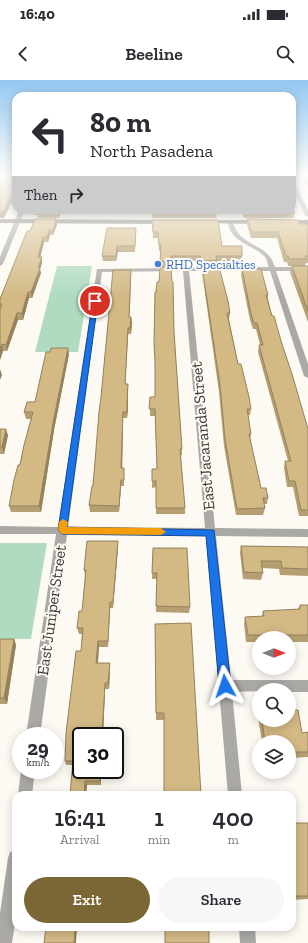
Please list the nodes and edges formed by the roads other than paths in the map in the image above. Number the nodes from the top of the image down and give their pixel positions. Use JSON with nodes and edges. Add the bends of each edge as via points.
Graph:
{"nodes":[{"id":1,"x":20,"y":216,"type":"edge"},
{"id":2,"x":0,"y":221,"type":"edge"},
{"id":3,"x":18,"y":221,"type":"junction"},
{"id":4,"x":175,"y":222,"type":"edge"},
{"id":5,"x":198,"y":222,"type":"edge"},
{"id":6,"x":230,"y":222,"type":"junction"},
{"id":7,"x":264,"y":222,"type":"edge"},
{"id":8,"x":279,"y":222,"type":"edge"},
{"id":9,"x":308,"y":222,"type":"edge"},
{"id":10,"x":0,"y":264,"type":"edge"},
{"id":11,"x":186,"y":269,"type":"junction"},
{"id":12,"x":273,"y":269,"type":"junction"},
{"id":13,"x":308,"y":269,"type":"edge"},
{"id":14,"x":308,"y":376,"type":"edge"},
{"id":15,"x":0,"y":530,"type":"edge"},
{"id":16,"x":62,"y":530,"type":"junction"},
{"id":17,"x":210,"y":532,"type":"junction"},
{"id":18,"x":308,"y":533,"type":"edge"},
{"id":19,"x":225,"y":686,"type":"junction"},
{"id":20,"x":308,"y":686,"type":"edge"},
{"id":21,"x":34,"y":727,"type":"edge"},
{"id":22,"x":27,"y":779,"type":"edge"},
{"id":23,"x":25,"y":791,"type":"edge"},
{"id":24,"x":235,"y":791,"type":"edge"},
{"id":25,"x":12,"y":886,"type":"edge"},
{"id":26,"x":246,"y":931,"type":"edge"},
{"id":27,"x":4,"y":943,"type":"edge"},
{"id":28,"x":248,"y":943,"type":"edge"}],
"edges":[{"from":1,"to":3,"type":"street"},
{"from":2,"to":3,"type":"street"},
{"from":3,"to":4,"type":"street"},
{"from":3,"to":10,"type":"street"},
{"from":5,"to":6,"type":"street"},
{"from":6,"to":7,"type":"street"},
{"from":6,"to":12,"type":"street","via":[[241,240],[269,258]]},
{"from":8,"to":9,"type":"street"},
{"from":11,"to":12,"type":"street"},
{"from":11,"to":16,"type":"street","name":"East Juniper Street","via":[[99,270]]},
{"from":11,"to":17,"type":"street","name":"East Jacaranda Street"},
{"from":12,"to":13,"type":"street"},
{"from":12,"to":14,"type":"street"},
{"from":15,"to":16,"type":"street"},
{"from":16,"to":17,"type":"street"},
{"from":16,"to":21,"type":"street","name":"East Juniper Street"},
{"from":17,"to":18,"type":"street"},
{"from":17,"to":19,"type":"street","name":"East Jacaranda Street"},
{"from":19,"to":20,"type":"street"},
{"from":19,"to":24,"type":"street","name":"East Jacaranda Street"},
{"from":22,"to":23,"type":"street"},
{"from":25,"to":27,"type":"street"},
{"from":26,"to":28,"type":"street"}]}
